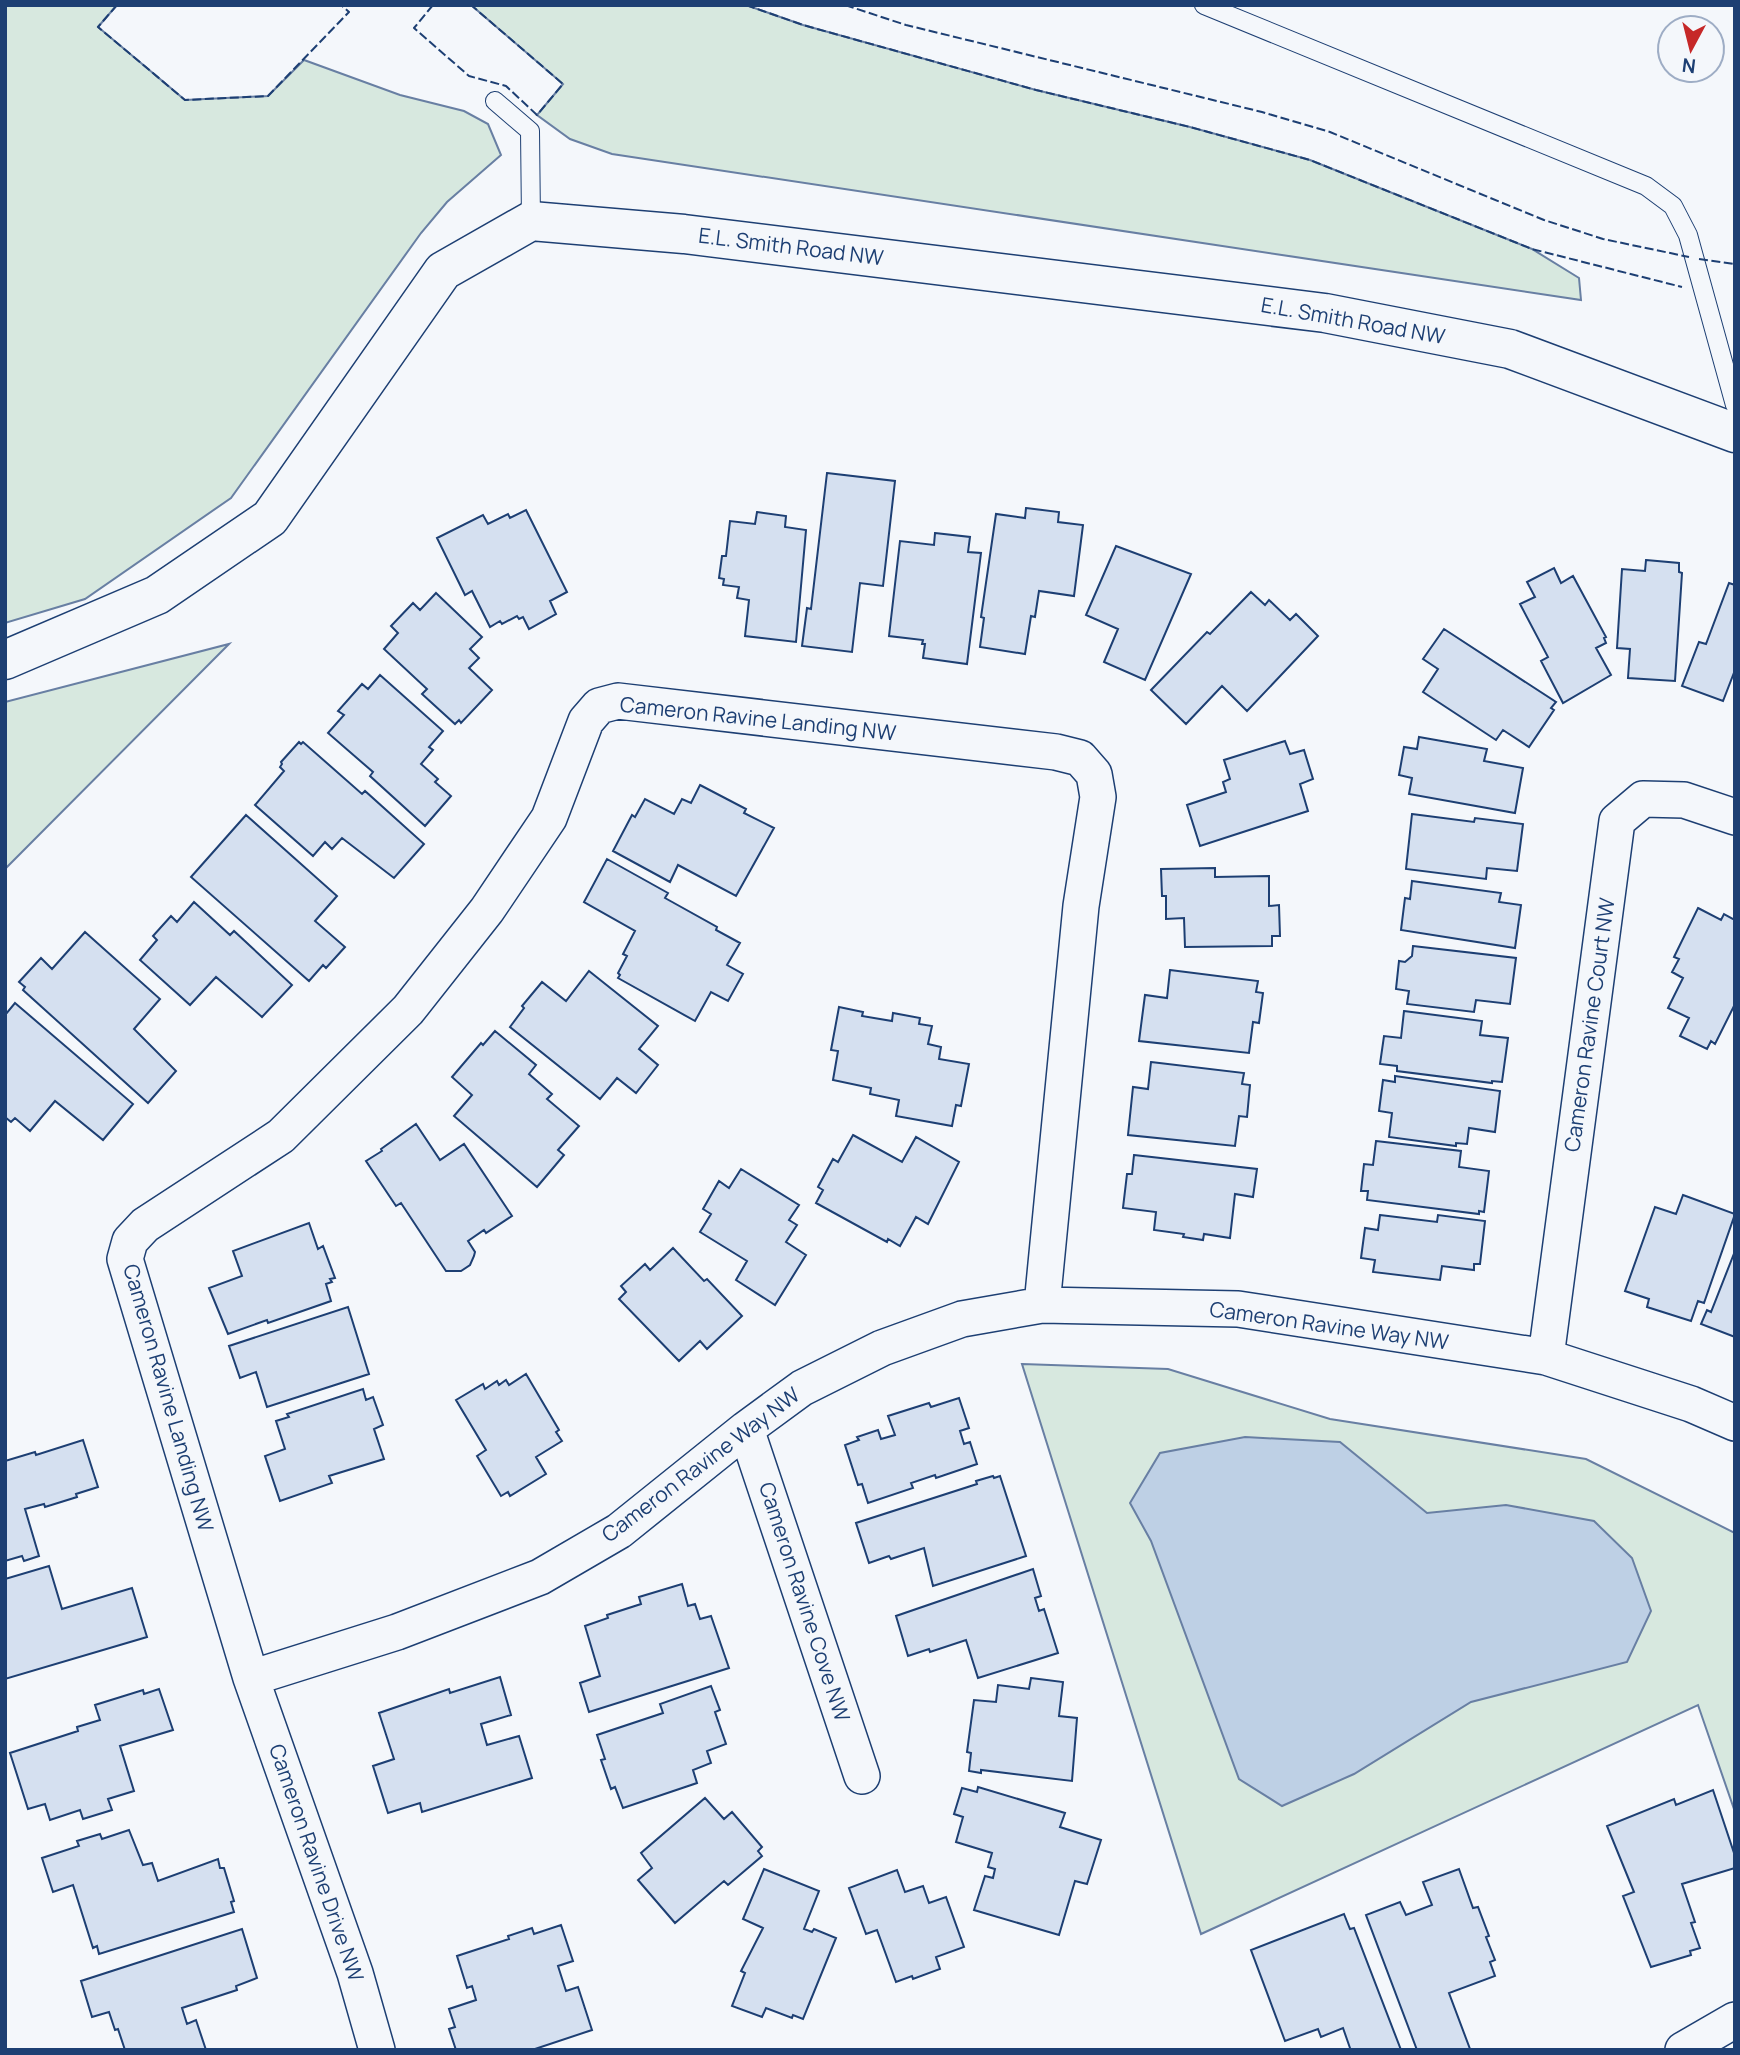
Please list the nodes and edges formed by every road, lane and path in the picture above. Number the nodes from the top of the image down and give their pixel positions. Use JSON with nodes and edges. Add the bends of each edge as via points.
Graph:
{"nodes":[{"id":1,"x":1204,"y":5,"type":"edge"},
{"id":2,"x":495,"y":102,"type":"dead end"},
{"id":3,"x":531,"y":221,"type":"junction"},
{"id":4,"x":1735,"y":405,"type":"edge"},
{"id":5,"x":1735,"y":433,"type":"edge"},
{"id":6,"x":5,"y":660,"type":"edge"},
{"id":7,"x":1735,"y":817,"type":"edge"},
{"id":8,"x":1042,"y":1305,"type":"junction"},
{"id":9,"x":1546,"y":1357,"type":"junction"},
{"id":10,"x":1735,"y":1423,"type":"edge"},
{"id":11,"x":746,"y":1429,"type":"junction"},
{"id":12,"x":251,"y":1678,"type":"junction"},
{"id":13,"x":862,"y":1776,"type":"dead end"},
{"id":14,"x":1735,"y":2020,"type":"edge"},
{"id":15,"x":377,"y":2050,"type":"edge"},
{"id":16,"x":1683,"y":2050,"type":"edge"}],
"edges":[{"from":1,"to":4,"type":"lane","via":[[1646,186],[1673,206],[1688,235]]},
{"from":2,"to":3,"type":"lane","via":[[530,131]]},
{"from":3,"to":5,"type":"street","name":"E.L. Smith Road NW","via":[[698,235],[1325,313],[1510,349]]},
{"from":3,"to":6,"type":"street","via":[[443,271],[271,519],[157,595]]},
{"from":7,"to":9,"type":"street","name":"Cameron Ravine Court NW","via":[[1684,800],[1643,799],[1617,821]]},
{"from":8,"to":9,"type":"street","name":"Cameron Ravine Way NW","via":[[1238,1309]]},
{"from":8,"to":11,"type":"street","name":"Cameron Ravine Way NW","via":[[962,1319],[882,1348],[802,1388]]},
{"from":8,"to":12,"type":"street","name":"Cameron Ravine Landing NW","via":[[1082,906],[1098,797],[1094,774],[1080,758],[1056,752],[618,701],[599,706],[586,721],[549,818],[487,911],[408,1010],[281,1136],[145,1225],[130,1241],[125,1259]]},
{"from":9,"to":10,"type":"street","name":"Cameron Ravine Way NW"},
{"from":11,"to":12,"type":"street","name":"Cameron Ravine Way NW","via":[[619,1531],[540,1577],[397,1632]]},
{"from":11,"to":13,"type":"street","name":"Cameron Ravine Cove NW"},
{"from":12,"to":15,"type":"street","name":"Cameron Ravine Drive NW","via":[[355,1973]]},
{"from":14,"to":16,"type":"street"}]}
